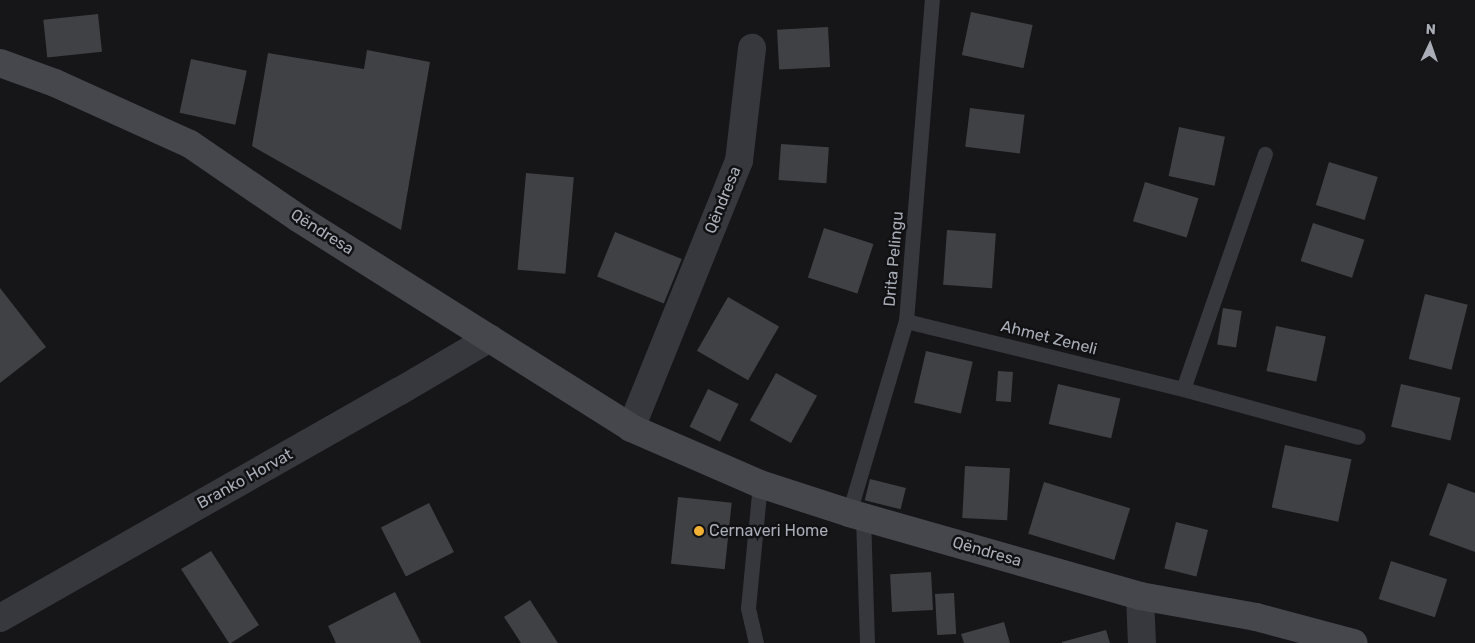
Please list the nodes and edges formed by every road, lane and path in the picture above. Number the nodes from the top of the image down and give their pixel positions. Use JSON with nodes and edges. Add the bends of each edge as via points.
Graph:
{"nodes":[{"id":1,"x":932,"y":0,"type":"edge"},
{"id":2,"x":752,"y":48,"type":"dead end"},
{"id":3,"x":0,"y":63,"type":"edge"},
{"id":4,"x":1265,"y":154,"type":"dead end"},
{"id":5,"x":906,"y":321,"type":"junction"},
{"id":6,"x":490,"y":338,"type":"junction"},
{"id":7,"x":1184,"y":389,"type":"junction"},
{"id":8,"x":631,"y":428,"type":"junction"},
{"id":9,"x":1358,"y":437,"type":"dead end"},
{"id":10,"x":760,"y":484,"type":"junction"},
{"id":11,"x":856,"y":515,"type":"junction"},
{"id":12,"x":1140,"y":596,"type":"junction"},
{"id":13,"x":0,"y":618,"type":"edge"},
{"id":14,"x":756,"y":643,"type":"edge"},
{"id":15,"x":867,"y":643,"type":"edge"},
{"id":16,"x":1142,"y":643,"type":"edge"},
{"id":17,"x":1354,"y":643,"type":"edge"}],
"edges":[{"from":1,"to":5,"type":"lane","name":"Drita Pelingu"},
{"from":2,"to":8,"type":"street","name":"Qëndresa","via":[[739,161]]},
{"from":3,"to":6,"type":"street","name":"Qëndresa","via":[[55,83],[190,144],[298,218]]},
{"from":4,"to":7,"type":"lane"},
{"from":5,"to":7,"type":"lane","name":"Ahmet Zeneli"},
{"from":5,"to":11,"type":"lane","name":"Drita Pelingu"},
{"from":6,"to":8,"type":"street","name":"Qëndresa"},
{"from":6,"to":13,"type":"street","name":"Branko Horvat"},
{"from":7,"to":9,"type":"lane","name":"Ahmet Zeneli"},
{"from":8,"to":10,"type":"street","name":"Qëndresa"},
{"from":10,"to":11,"type":"street","name":"Qëndresa"},
{"from":10,"to":14,"type":"lane","via":[[748,608]]},
{"from":11,"to":12,"type":"street","name":"Qëndresa"},
{"from":11,"to":15,"type":"lane","name":"Drita Pelingu"},
{"from":12,"to":16,"type":"street"},
{"from":12,"to":17,"type":"street","name":"Qëndresa","via":[[1256,617]]}]}
